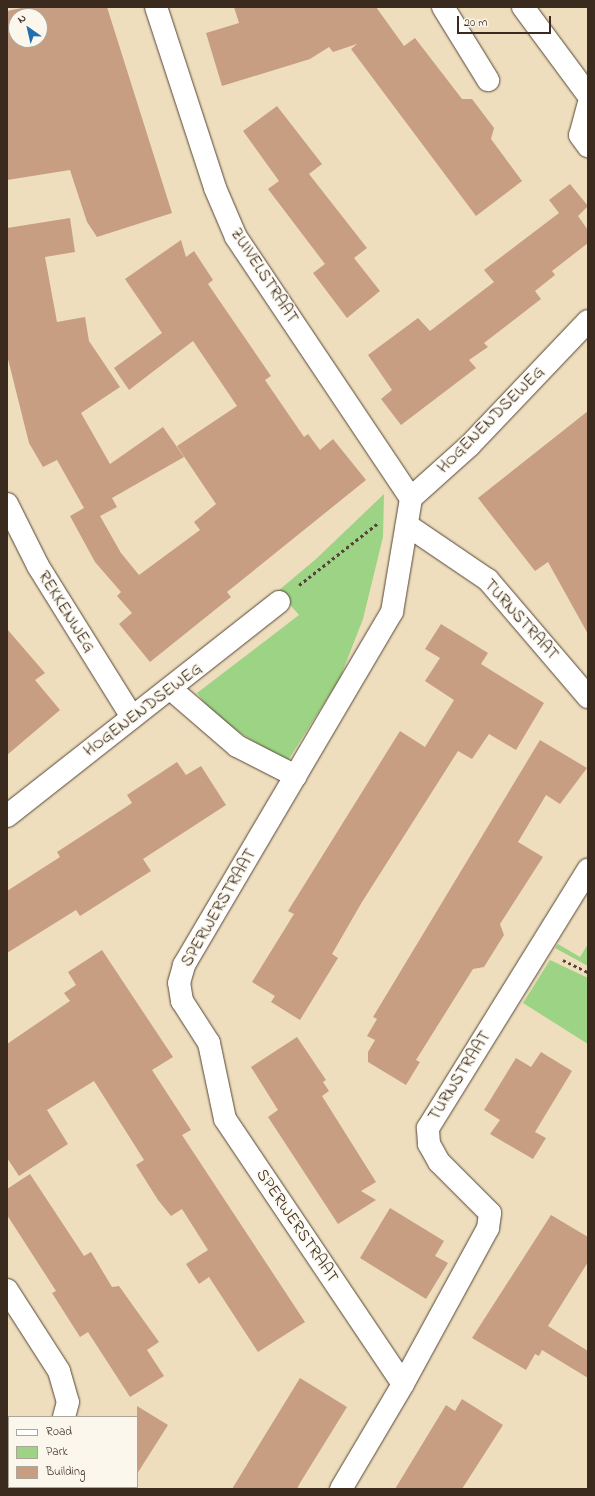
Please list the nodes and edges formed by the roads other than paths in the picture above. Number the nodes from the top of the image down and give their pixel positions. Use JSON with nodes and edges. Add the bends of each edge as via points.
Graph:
{"nodes":[{"id":1,"x":156,"y":7,"type":"edge"},
{"id":2,"x":443,"y":7,"type":"edge"},
{"id":3,"x":523,"y":7,"type":"edge"},
{"id":4,"x":488,"y":80,"type":"dead end"},
{"id":5,"x":588,"y":94,"type":"edge"},
{"id":6,"x":588,"y":106,"type":"edge"},
{"id":7,"x":588,"y":146,"type":"edge"},
{"id":8,"x":588,"y":321,"type":"edge"},
{"id":9,"x":411,"y":498,"type":"junction"},
{"id":10,"x":7,"y":504,"type":"edge"},
{"id":11,"x":407,"y":525,"type":"junction"},
{"id":12,"x":279,"y":602,"type":"road end"},
{"id":13,"x":172,"y":690,"type":"junction"},
{"id":14,"x":588,"y":696,"type":"edge"},
{"id":15,"x":132,"y":717,"type":"junction"},
{"id":16,"x":296,"y":776,"type":"junction"},
{"id":17,"x":7,"y":816,"type":"edge"},
{"id":18,"x":588,"y":870,"type":"edge"},
{"id":19,"x":7,"y":1290,"type":"edge"},
{"id":20,"x":402,"y":1384,"type":"junction"},
{"id":21,"x":64,"y":1416,"type":"edge"},
{"id":22,"x":341,"y":1489,"type":"edge"}],
"edges":[{"from":1,"to":9,"type":"street","name":"ZUIVELSTRAAT","via":[[215,188],[236,237]]},
{"from":2,"to":4,"type":"street"},
{"from":3,"to":5,"type":"street"},
{"from":6,"to":7,"type":"street","via":[[580,135]]},
{"from":8,"to":9,"type":"street","name":"HOGENENDSEWEG","via":[[470,445]]},
{"from":9,"to":11,"type":"street"},
{"from":10,"to":15,"type":"street","name":"REKKENWEG","via":[[38,566]]},
{"from":11,"to":14,"type":"street","name":"TURNSTRAAT","via":[[488,580]]},
{"from":11,"to":16,"type":"street","name":"SPERWERSTRAAT","via":[[392,612]]},
{"from":12,"to":13,"type":"street","name":"HOGENENDSEWEG"},
{"from":13,"to":15,"type":"street","name":"HOGENENDSEWEG"},
{"from":13,"to":16,"type":"street","via":[[237,746]]},
{"from":15,"to":17,"type":"street","name":"HOGENENDSEWEG"},
{"from":16,"to":20,"type":"street","name":"SPERWERSTRAAT","via":[[184,965],[179,983],[182,1001],[209,1043],[225,1119]]},
{"from":18,"to":20,"type":"street","name":"TURNSTRAAT","via":[[428,1128],[429,1144],[439,1162],[490,1213],[488,1228]]},
{"from":19,"to":21,"type":"street","via":[[59,1370],[68,1402]]},
{"from":20,"to":22,"type":"street"}]}
